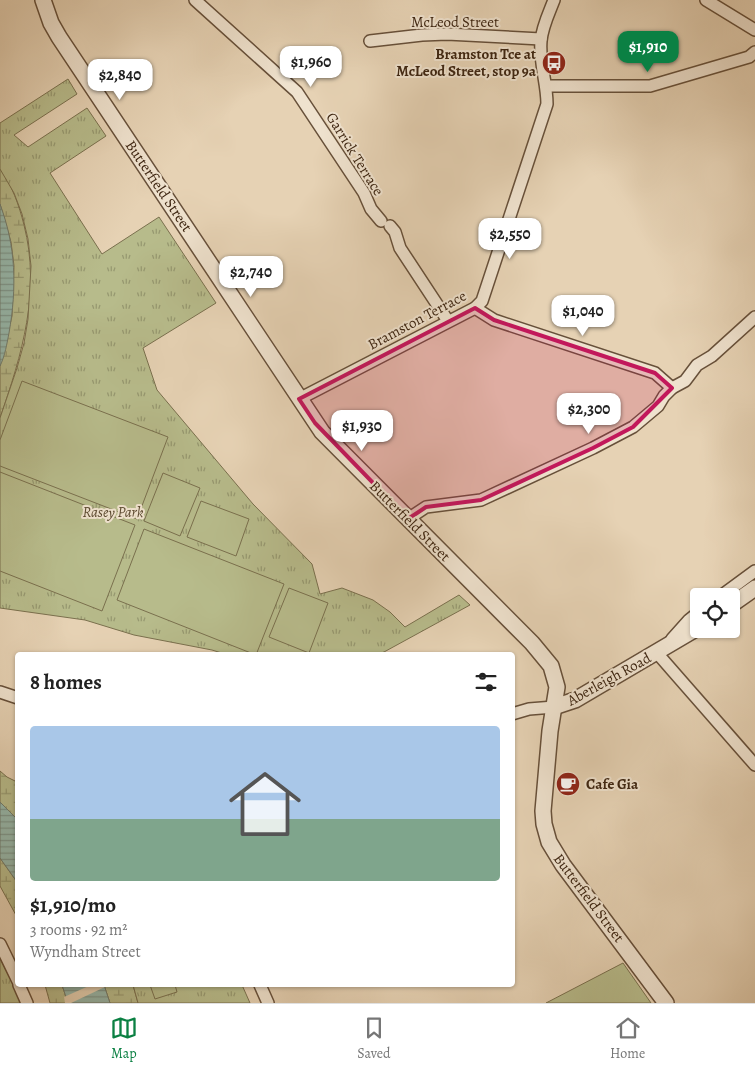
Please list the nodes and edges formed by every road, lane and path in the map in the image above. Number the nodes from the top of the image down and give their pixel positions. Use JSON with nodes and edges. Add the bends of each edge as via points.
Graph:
{"nodes":[{"id":1,"x":43,"y":0,"type":"edge"},
{"id":2,"x":195,"y":0,"type":"edge"},
{"id":3,"x":554,"y":0,"type":"edge"},
{"id":4,"x":706,"y":0,"type":"edge"},
{"id":5,"x":755,"y":30,"type":"edge"},
{"id":6,"x":541,"y":38,"type":"junction"},
{"id":7,"x":370,"y":41,"type":"dead end"},
{"id":8,"x":755,"y":52,"type":"edge"},
{"id":9,"x":546,"y":86,"type":"junction"},
{"id":10,"x":475,"y":308,"type":"junction"},
{"id":11,"x":755,"y":317,"type":"edge"},
{"id":12,"x":448,"y":321,"type":"junction"},
{"id":13,"x":672,"y":388,"type":"junction"},
{"id":14,"x":299,"y":399,"type":"junction"},
{"id":15,"x":408,"y":519,"type":"junction"},
{"id":16,"x":755,"y":571,"type":"edge"},
{"id":17,"x":731,"y":588,"type":"edge"},
{"id":18,"x":755,"y":588,"type":"edge"},
{"id":19,"x":740,"y":599,"type":"edge"},
{"id":20,"x":690,"y":619,"type":"edge"},
{"id":21,"x":690,"y":633,"type":"edge"},
{"id":22,"x":660,"y":651,"type":"junction"},
{"id":23,"x":0,"y":692,"type":"edge"},
{"id":24,"x":15,"y":697,"type":"edge"},
{"id":25,"x":554,"y":707,"type":"junction"},
{"id":26,"x":515,"y":713,"type":"edge"},
{"id":27,"x":755,"y":765,"type":"edge"},
{"id":28,"x":0,"y":944,"type":"edge"},
{"id":29,"x":15,"y":976,"type":"edge"},
{"id":30,"x":20,"y":987,"type":"edge"},
{"id":31,"x":261,"y":987,"type":"edge"},
{"id":32,"x":26,"y":1003,"type":"edge"},
{"id":33,"x":268,"y":1003,"type":"edge"},
{"id":34,"x":666,"y":1003,"type":"edge"}],
"edges":[{"from":1,"to":14,"type":"street","name":"Butterfield Street","via":[[59,37]]},
{"from":2,"to":12,"type":"street","name":"Garrick Terrace","via":[[297,92],[373,211],[395,232],[400,248]]},
{"from":3,"to":6,"type":"street","name":"Bramston Terrace"},
{"from":4,"to":5,"type":"street"},
{"from":6,"to":7,"type":"street","name":"McLeod Street","via":[[447,34]]},
{"from":6,"to":9,"type":"street","name":"Bramston Terrace"},
{"from":8,"to":9,"type":"street","via":[[749,57],[650,86]]},
{"from":9,"to":10,"type":"street","name":"Bramston Terrace","via":[[545,112],[485,296]]},
{"from":10,"to":12,"type":"street","name":"Bramston Terrace"},
{"from":10,"to":13,"type":"street","via":[[494,320],[655,373]]},
{"from":11,"to":13,"type":"street","via":[[712,356],[697,365],[685,381]]},
{"from":12,"to":14,"type":"street","name":"Bramston Terrace"},
{"from":13,"to":15,"type":"street","via":[[658,406],[633,427],[593,448],[481,500],[426,506]]},
{"from":14,"to":15,"type":"street","name":"Butterfield Street","via":[[329,440]]},
{"from":15,"to":25,"type":"street","name":"Butterfield Street","via":[[548,662],[557,687]]},
{"from":16,"to":17,"type":"street"},
{"from":18,"to":19,"type":"street"},
{"from":20,"to":22,"type":"street","name":"Aberleigh Road"},
{"from":21,"to":22,"type":"street","name":"Aberleigh Road"},
{"from":22,"to":25,"type":"street","name":"Aberleigh Road","via":[[575,700]]},
{"from":22,"to":27,"type":"street"},
{"from":23,"to":24,"type":"street"},
{"from":25,"to":26,"type":"street"},
{"from":25,"to":34,"type":"street","name":"Butterfield Street","via":[[543,811],[549,842]]},
{"from":28,"to":29,"type":"street"},
{"from":30,"to":32,"type":"street"},
{"from":31,"to":33,"type":"street"}]}
